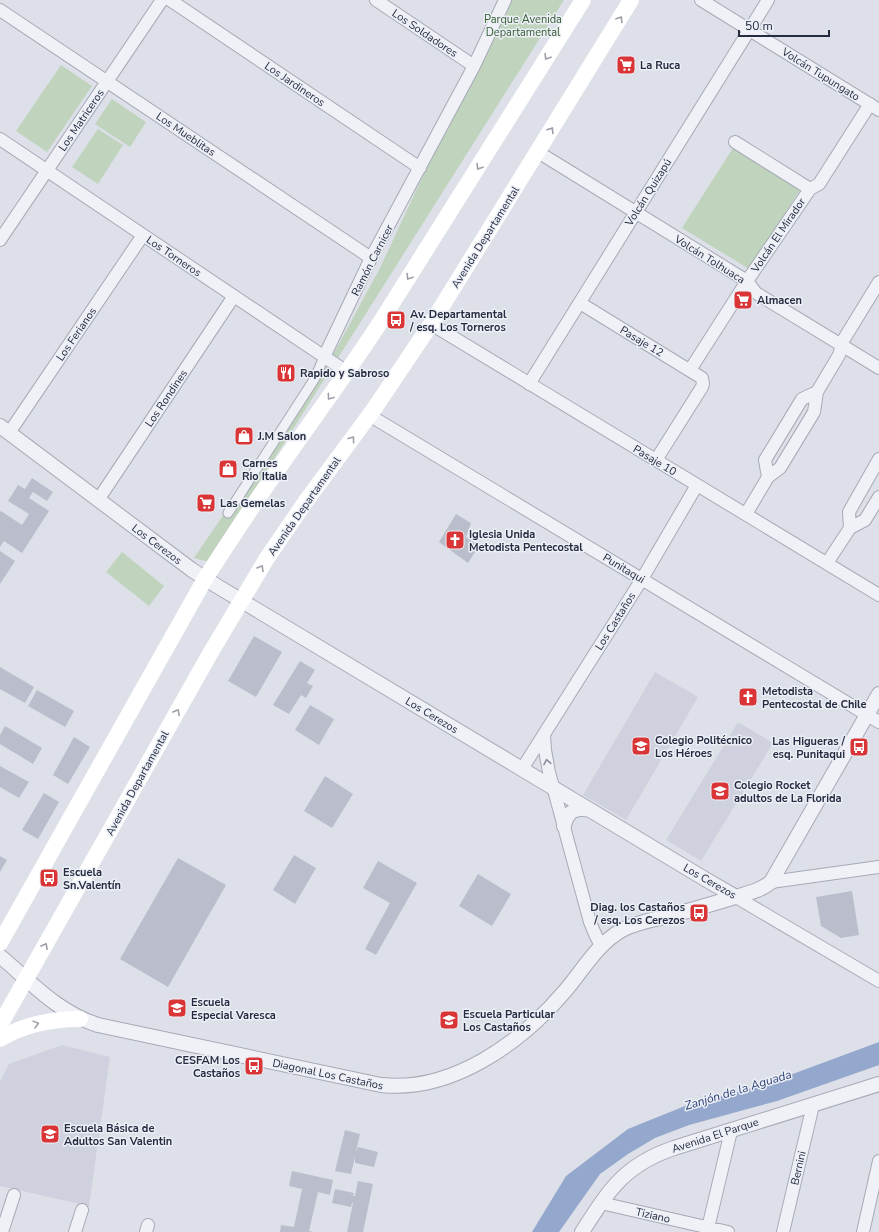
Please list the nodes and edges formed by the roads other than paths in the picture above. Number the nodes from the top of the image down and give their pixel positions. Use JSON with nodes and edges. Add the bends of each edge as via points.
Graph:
{"nodes":[{"id":1,"x":162,"y":0,"type":"edge"},
{"id":2,"x":170,"y":0,"type":"edge"},
{"id":3,"x":376,"y":0,"type":"edge"},
{"id":4,"x":505,"y":0,"type":"edge"},
{"id":5,"x":583,"y":0,"type":"edge"},
{"id":6,"x":631,"y":0,"type":"edge"},
{"id":7,"x":701,"y":0,"type":"edge"},
{"id":8,"x":768,"y":0,"type":"edge"},
{"id":9,"x":0,"y":10,"type":"edge"},
{"id":10,"x":749,"y":30,"type":"junction"},
{"id":11,"x":474,"y":66,"type":"junction"},
{"id":12,"x":107,"y":81,"type":"junction"},
{"id":13,"x":874,"y":107,"type":"edge"},
{"id":14,"x":0,"y":139,"type":"edge"},
{"id":15,"x":735,"y":142,"type":"dead end"},
{"id":16,"x":538,"y":152,"type":"junction"},
{"id":17,"x":420,"y":168,"type":"junction"},
{"id":18,"x":47,"y":171,"type":"junction"},
{"id":19,"x":810,"y":189,"type":"junction"},
{"id":20,"x":636,"y":212,"type":"junction"},
{"id":21,"x":143,"y":235,"type":"junction"},
{"id":22,"x":0,"y":240,"type":"edge"},
{"id":23,"x":372,"y":258,"type":"junction"},
{"id":24,"x":747,"y":281,"type":"junction"},
{"id":25,"x":879,"y":282,"type":"edge"},
{"id":26,"x":234,"y":296,"type":"junction"},
{"id":27,"x":580,"y":303,"type":"junction"},
{"id":28,"x":431,"y":324,"type":"junction"},
{"id":29,"x":842,"y":346,"type":"junction"},
{"id":30,"x":324,"y":357,"type":"junction"},
{"id":31,"x":879,"y":368,"type":"edge"},
{"id":32,"x":690,"y":370,"type":"junction"},
{"id":33,"x":348,"y":372,"type":"junction"},
{"id":34,"x":529,"y":384,"type":"junction"},
{"id":35,"x":817,"y":392,"type":"junction"},
{"id":36,"x":369,"y":415,"type":"junction"},
{"id":37,"x":5,"y":430,"type":"edge"},
{"id":38,"x":879,"y":459,"type":"edge"},
{"id":39,"x":656,"y":460,"type":"junction"},
{"id":40,"x":768,"y":477,"type":"junction"},
{"id":41,"x":697,"y":485,"type":"junction"},
{"id":42,"x":879,"y":497,"type":"edge"},
{"id":43,"x":98,"y":500,"type":"junction"},
{"id":44,"x":228,"y":513,"type":"dead end"},
{"id":45,"x":746,"y":514,"type":"junction"},
{"id":46,"x":850,"y":528,"type":"junction"},
{"id":47,"x":827,"y":563,"type":"junction"},
{"id":48,"x":205,"y":579,"type":"junction"},
{"id":49,"x":642,"y":579,"type":"junction"},
{"id":50,"x":879,"y":595,"type":"edge"},
{"id":51,"x":241,"y":602,"type":"junction"},
{"id":52,"x":879,"y":694,"type":"edge"},
{"id":53,"x":867,"y":714,"type":"junction"},
{"id":54,"x":879,"y":722,"type":"edge"},
{"id":55,"x":544,"y":736,"type":"junction"},
{"id":56,"x":522,"y":769,"type":"junction"},
{"id":57,"x":553,"y":788,"type":"junction"},
{"id":58,"x":590,"y":810,"type":"junction"},
{"id":59,"x":564,"y":826,"type":"junction"},
{"id":60,"x":879,"y":867,"type":"edge"},
{"id":61,"x":705,"y":879,"type":"junction"},
{"id":62,"x":771,"y":882,"type":"junction"},
{"id":63,"x":736,"y":896,"type":"junction"},
{"id":64,"x":699,"y":908,"type":"junction"},
{"id":65,"x":0,"y":943,"type":"edge"},
{"id":66,"x":602,"y":946,"type":"junction"},
{"id":67,"x":0,"y":956,"type":"edge"},
{"id":68,"x":26,"y":980,"type":"junction"},
{"id":69,"x":879,"y":981,"type":"edge"},
{"id":70,"x":80,"y":1019,"type":"junction"},
{"id":71,"x":0,"y":1025,"type":"edge"},
{"id":72,"x":0,"y":1039,"type":"edge"},
{"id":73,"x":879,"y":1084,"type":"edge"},
{"id":74,"x":813,"y":1105,"type":"junction"},
{"id":75,"x":731,"y":1130,"type":"junction"},
{"id":76,"x":879,"y":1161,"type":"edge"},
{"id":77,"x":14,"y":1195,"type":"dead end"},
{"id":78,"x":601,"y":1203,"type":"junction"},
{"id":79,"x":82,"y":1210,"type":"dead end"},
{"id":80,"x":708,"y":1228,"type":"junction"},
{"id":81,"x":2,"y":1232,"type":"edge"},
{"id":82,"x":75,"y":1232,"type":"edge"},
{"id":83,"x":582,"y":1232,"type":"edge"},
{"id":84,"x":728,"y":1232,"type":"edge"},
{"id":85,"x":783,"y":1232,"type":"edge"},
{"id":86,"x":863,"y":1232,"type":"edge"}],
"edges":[{"from":1,"to":12,"type":"street","name":"Los Matriceros"},
{"from":2,"to":17,"type":"street","name":"Los Jardineros"},
{"from":3,"to":11,"type":"street","name":"Los Soldadores"},
{"from":4,"to":11,"type":"street","name":"Ramón Carnicer"},
{"from":5,"to":33,"type":"main road","one_way":true},
{"from":16,"to":6,"type":"main road","name":"Avenida Departamental","one_way":true},
{"from":7,"to":10,"type":"street","name":"Volcán Tupungato"},
{"from":8,"to":10,"type":"street","name":"Volcán Quizapú"},
{"from":9,"to":12,"type":"street","name":"Los Mueblitas"},
{"from":10,"to":13,"type":"street","name":"Volcán Tupungato"},
{"from":10,"to":20,"type":"street","name":"Volcán Quizapú"},
{"from":11,"to":17,"type":"street","name":"Ramón Carnicer"},
{"from":12,"to":18,"type":"street","name":"Los Matriceros"},
{"from":12,"to":23,"type":"street","name":"Los Mueblitas"},
{"from":13,"to":19,"type":"street","name":"Volcán El Mirador","via":[[819,184]]},
{"from":14,"to":18,"type":"street","name":"Los Torneros"},
{"from":15,"to":19,"type":"street"},
{"from":16,"to":20,"type":"street","name":"Volcán Tolhuaca"},
{"from":16,"to":28,"type":"main road","name":"Avenida Departamental"},
{"from":17,"to":23,"type":"street","name":"Ramón Carnicer"},
{"from":18,"to":21,"type":"street","name":"Los Torneros"},
{"from":18,"to":22,"type":"street","name":"Los Matriceros"},
{"from":19,"to":24,"type":"street","name":"Volcán El Mirador"},
{"from":20,"to":24,"type":"street","name":"Volcán Tolhuaca"},
{"from":20,"to":27,"type":"street","name":"Volcán Quizapú"},
{"from":21,"to":26,"type":"street","name":"Los Torneros"},
{"from":21,"to":37,"type":"street","name":"Los Ferianos"},
{"from":23,"to":30,"type":"street","name":"Ramón Carnicer"},
{"from":24,"to":29,"type":"street","name":"Volcán Tolhuaca","via":[[756,293]]},
{"from":24,"to":32,"type":"street","name":"Volcán El Mirador"},
{"from":25,"to":29,"type":"street"},
{"from":26,"to":30,"type":"street","name":"Los Torneros"},
{"from":26,"to":43,"type":"street","name":"Los Rondines"},
{"from":27,"to":32,"type":"street","name":"Pasaje 12"},
{"from":27,"to":34,"type":"street","name":"Volcán Quizapú"},
{"from":28,"to":34,"type":"street","name":"Pasaje 10"},
{"from":28,"to":36,"type":"main road","name":"Avenida Departamental"},
{"from":29,"to":31,"type":"street","name":"Volcán Tolhuaca"},
{"from":29,"to":35,"type":"street"},
{"from":30,"to":33,"type":"street","name":"Los Torneros"},
{"from":30,"to":44,"type":"street","name":"Ramón Carnicer","via":[[315,378]]},
{"from":32,"to":39,"type":"street","name":"Pasaje 12","via":[[703,381],[702,387]]},
{"from":33,"to":48,"type":"main road","one_way":true,"via":[[281,464]]},
{"from":34,"to":39,"type":"street","name":"Pasaje 10"},
{"from":35,"to":40,"type":"street","via":[[814,412],[780,468]]},
{"from":35,"to":40,"type":"street","via":[[802,399],[765,460]]},
{"from":36,"to":49,"type":"street","name":"Punitaqui"},
{"from":51,"to":36,"type":"main road","name":"Avenida Departamental","one_way":true,"via":[[306,501]]},
{"from":37,"to":43,"type":"street","name":"Los Cerezos"},
{"from":38,"to":46,"type":"street","via":[[849,512]]},
{"from":39,"to":41,"type":"street","name":"Pasaje 10"},
{"from":40,"to":45,"type":"street"},
{"from":41,"to":45,"type":"street","name":"Pasaje 10"},
{"from":41,"to":49,"type":"street","name":"Los Castaños"},
{"from":42,"to":46,"type":"street","via":[[865,520]]},
{"from":43,"to":48,"type":"street","name":"Los Cerezos"},
{"from":45,"to":47,"type":"street","name":"Pasaje 10"},
{"from":46,"to":47,"type":"street"},
{"from":47,"to":50,"type":"street","name":"Pasaje 10"},
{"from":48,"to":51,"type":"street","name":"Los Cerezos"},
{"from":48,"to":65,"type":"main road"},
{"from":49,"to":53,"type":"street","name":"Punitaqui"},
{"from":49,"to":55,"type":"street","name":"Los Castaños"},
{"from":51,"to":56,"type":"street","name":"Los Cerezos"},
{"from":68,"to":51,"type":"main road","name":"Avenida Departamental","one_way":true},
{"from":52,"to":53,"type":"street"},
{"from":53,"to":54,"type":"street","name":"Punitaqui"},
{"from":53,"to":62,"type":"street"},
{"from":55,"to":56,"type":"street","name":"Los Castaños"},
{"from":57,"to":55,"type":"street","one_way":true},
{"from":56,"to":57,"type":"street","name":"Los Cerezos"},
{"from":57,"to":58,"type":"street","name":"Los Cerezos"},
{"from":57,"to":59,"type":"street"},
{"from":58,"to":59,"type":"street","via":[[576,809],[570,813]]},
{"from":58,"to":61,"type":"street","name":"Los Cerezos"},
{"from":59,"to":66,"type":"street","via":[[592,928]]},
{"from":60,"to":62,"type":"street","name":"Diagonal Los Castaños"},
{"from":61,"to":63,"type":"street","name":"Los Cerezos"},
{"from":61,"to":64,"type":"street","via":[[709,887],[708,895]]},
{"from":62,"to":63,"type":"street","name":"Diagonal Los Castaños","via":[[757,890]]},
{"from":63,"to":64,"type":"street","name":"Diagonal Los Castaños"},
{"from":63,"to":69,"type":"street","name":"Los Cerezos"},
{"from":64,"to":66,"type":"street","name":"Diagonal Los Castaños","via":[[629,927],[615,934]]},
{"from":66,"to":70,"type":"street","name":"Diagonal Los Castaños","via":[[555,1003],[514,1039],[480,1062],[459,1072],[415,1085],[393,1087],[369,1083],[113,1029]]},
{"from":67,"to":68,"type":"street","name":"Diagonal Los Castaños"},
{"from":68,"to":70,"type":"street","name":"Diagonal Los Castaños"},
{"from":68,"to":71,"type":"main road","name":"Avenida Departamental"},
{"from":72,"to":70,"type":"main road","one_way":true,"via":[[31,1025]]},
{"from":73,"to":74,"type":"street","name":"Avenida El Parque"},
{"from":74,"to":75,"type":"street","name":"Avenida El Parque"},
{"from":74,"to":85,"type":"street","name":"Bernini"},
{"from":75,"to":78,"type":"street","name":"Avenida El Parque","via":[[648,1159],[616,1183]]},
{"from":75,"to":80,"type":"street"},
{"from":76,"to":86,"type":"street"},
{"from":77,"to":81,"type":"street"},
{"from":78,"to":80,"type":"street","name":"Tiziano"},
{"from":78,"to":83,"type":"street","name":"Avenida El Parque"},
{"from":79,"to":82,"type":"street"},
{"from":80,"to":84,"type":"street","name":"Tiziano"}]}
